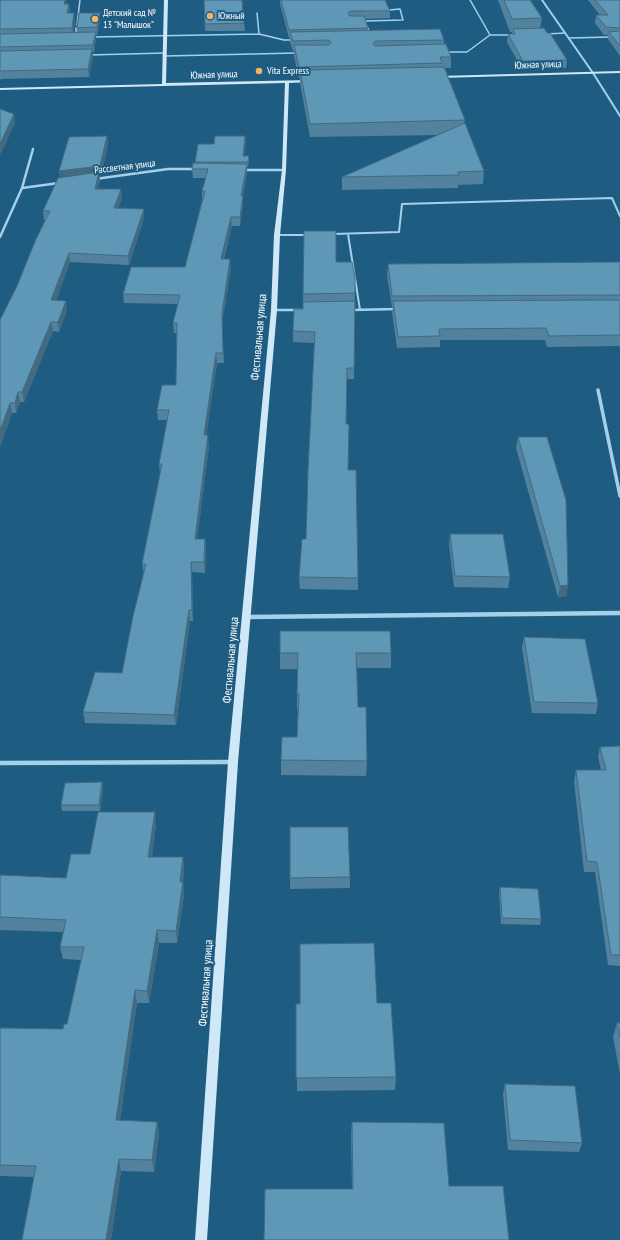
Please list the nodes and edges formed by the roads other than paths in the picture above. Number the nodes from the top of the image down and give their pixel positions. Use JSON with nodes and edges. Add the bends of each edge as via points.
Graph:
{"nodes":[{"id":1,"x":80,"y":0,"type":"edge"},
{"id":2,"x":166,"y":0,"type":"edge"},
{"id":3,"x":470,"y":0,"type":"edge"},
{"id":4,"x":542,"y":0,"type":"edge"},
{"id":5,"x":389,"y":10,"type":"edge"},
{"id":6,"x":257,"y":13,"type":"dead end"},
{"id":7,"x":565,"y":33,"type":"junction"},
{"id":8,"x":259,"y":34,"type":"junction"},
{"id":9,"x":512,"y":34,"type":"edge"},
{"id":10,"x":543,"y":34,"type":"edge"},
{"id":11,"x":490,"y":35,"type":"junction"},
{"id":12,"x":165,"y":36,"type":"junction"},
{"id":13,"x":75,"y":37,"type":"edge"},
{"id":14,"x":90,"y":37,"type":"edge"},
{"id":15,"x":613,"y":37,"type":"edge"},
{"id":16,"x":371,"y":38,"type":"edge"},
{"id":17,"x":569,"y":38,"type":"junction"},
{"id":18,"x":300,"y":40,"type":"edge"},
{"id":19,"x":444,"y":52,"type":"edge"},
{"id":20,"x":298,"y":53,"type":"edge"},
{"id":21,"x":165,"y":54,"type":"junction"},
{"id":22,"x":86,"y":55,"type":"edge"},
{"id":23,"x":593,"y":72,"type":"junction"},
{"id":24,"x":620,"y":72,"type":"edge"},
{"id":25,"x":436,"y":77,"type":"edge"},
{"id":26,"x":311,"y":81,"type":"edge"},
{"id":27,"x":287,"y":82,"type":"junction"},
{"id":28,"x":164,"y":85,"type":"junction"},
{"id":29,"x":0,"y":89,"type":"edge"},
{"id":30,"x":620,"y":116,"type":"edge"},
{"id":31,"x":33,"y":149,"type":"dead end"},
{"id":32,"x":199,"y":169,"type":"edge"},
{"id":33,"x":238,"y":170,"type":"edge"},
{"id":34,"x":284,"y":170,"type":"junction"},
{"id":35,"x":91,"y":179,"type":"edge"},
{"id":36,"x":60,"y":183,"type":"edge"},
{"id":37,"x":22,"y":188,"type":"junction"},
{"id":38,"x":620,"y":216,"type":"edge"},
{"id":39,"x":277,"y":234,"type":"junction"},
{"id":40,"x":326,"y":234,"type":"edge"},
{"id":41,"x":348,"y":234,"type":"junction"},
{"id":42,"x":312,"y":235,"type":"edge"},
{"id":43,"x":0,"y":237,"type":"edge"},
{"id":44,"x":400,"y":309,"type":"edge"},
{"id":45,"x":274,"y":310,"type":"junction"},
{"id":46,"x":306,"y":310,"type":"edge"},
{"id":47,"x":345,"y":310,"type":"edge"},
{"id":48,"x":360,"y":310,"type":"junction"},
{"id":49,"x":598,"y":390,"type":"dead end"},
{"id":50,"x":620,"y":496,"type":"edge"},
{"id":51,"x":620,"y":613,"type":"edge"},
{"id":52,"x":247,"y":617,"type":"junction"},
{"id":53,"x":233,"y":762,"type":"junction"},
{"id":54,"x":0,"y":763,"type":"edge"},
{"id":55,"x":201,"y":1240,"type":"edge"}],
"edges":[{"from":1,"to":13,"type":"lane"},
{"from":2,"to":12,"type":"street"},
{"from":3,"to":11,"type":"lane"},
{"from":4,"to":7,"type":"street"},
{"from":5,"to":16,"type":"lane","via":[[400,9],[403,20],[365,21]]},
{"from":6,"to":8,"type":"lane"},
{"from":7,"to":10,"type":"lane"},
{"from":7,"to":17,"type":"street"},
{"from":8,"to":12,"type":"lane"},
{"from":8,"to":18,"type":"lane","via":[[284,40]]},
{"from":9,"to":11,"type":"lane"},
{"from":11,"to":19,"type":"lane","via":[[467,52]]},
{"from":12,"to":14,"type":"lane"},
{"from":12,"to":21,"type":"street"},
{"from":15,"to":17,"type":"lane"},
{"from":17,"to":23,"type":"street"},
{"from":20,"to":21,"type":"lane"},
{"from":21,"to":22,"type":"lane"},
{"from":21,"to":28,"type":"street"},
{"from":23,"to":24,"type":"street","name":"Южная улица"},
{"from":23,"to":25,"type":"street","name":"Южная улица"},
{"from":23,"to":30,"type":"street"},
{"from":26,"to":27,"type":"street","name":"Южная улица"},
{"from":27,"to":28,"type":"street","name":"Южная улица"},
{"from":27,"to":34,"type":"street","name":"Фестивальная улица"},
{"from":28,"to":29,"type":"street","name":"Южная улица"},
{"from":31,"to":37,"type":"street"},
{"from":32,"to":35,"type":"street","name":"Рассветная улица","via":[[168,169]]},
{"from":33,"to":34,"type":"street"},
{"from":34,"to":39,"type":"street","name":"Фестивальная улица"},
{"from":36,"to":37,"type":"street"},
{"from":37,"to":43,"type":"street"},
{"from":38,"to":41,"type":"lane","via":[[612,198],[402,204],[399,232]]},
{"from":39,"to":42,"type":"lane"},
{"from":39,"to":45,"type":"street","name":"Фестивальная улица"},
{"from":40,"to":41,"type":"lane"},
{"from":41,"to":48,"type":"lane"},
{"from":44,"to":48,"type":"street"},
{"from":45,"to":46,"type":"street"},
{"from":45,"to":52,"type":"street","name":"Фестивальная улица"},
{"from":47,"to":48,"type":"street"},
{"from":49,"to":50,"type":"street"},
{"from":51,"to":52,"type":"street"},
{"from":52,"to":53,"type":"street","name":"Фестивальная улица"},
{"from":53,"to":54,"type":"street"},
{"from":53,"to":55,"type":"street","name":"Фестивальная улица"}]}
